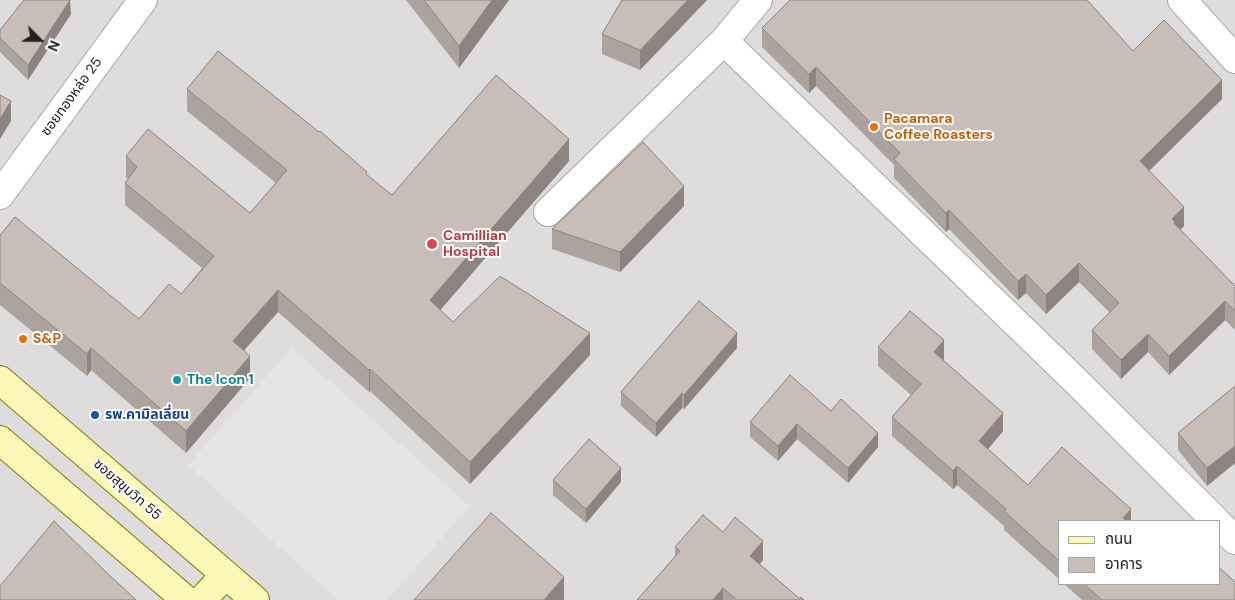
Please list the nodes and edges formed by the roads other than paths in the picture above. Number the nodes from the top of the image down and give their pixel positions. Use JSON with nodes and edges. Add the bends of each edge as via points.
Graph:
{"nodes":[{"id":1,"x":143,"y":0,"type":"edge"},
{"id":2,"x":758,"y":0,"type":"edge"},
{"id":3,"x":1182,"y":0,"type":"edge"},
{"id":4,"x":724,"y":41,"type":"junction"},
{"id":5,"x":1235,"y":59,"type":"edge"},
{"id":6,"x":0,"y":195,"type":"edge"},
{"id":7,"x":548,"y":212,"type":"dead end"},
{"id":8,"x":0,"y":380,"type":"edge"},
{"id":9,"x":0,"y":440,"type":"edge"},
{"id":10,"x":1216,"y":520,"type":"edge"},
{"id":11,"x":1220,"y":524,"type":"edge"},
{"id":12,"x":1235,"y":540,"type":"edge"},
{"id":13,"x":225,"y":575,"type":"junction"},
{"id":14,"x":186,"y":600,"type":"edge"},
{"id":15,"x":202,"y":600,"type":"edge"},
{"id":16,"x":255,"y":600,"type":"edge"}],
"edges":[{"from":1,"to":6,"type":"street","name":"ซอยทองหล่อ 25"},
{"from":2,"to":4,"type":"street"},
{"from":3,"to":5,"type":"street"},
{"from":4,"to":7,"type":"street"},
{"from":4,"to":10,"type":"street"},
{"from":8,"to":13,"type":"main road","name":"ซอยสุขุมวิท 55"},
{"from":9,"to":14,"type":"main road"},
{"from":11,"to":12,"type":"street"},
{"from":13,"to":15,"type":"main road"},
{"from":13,"to":16,"type":"main road","name":"ซอยสุขุมวิท 55"}]}
